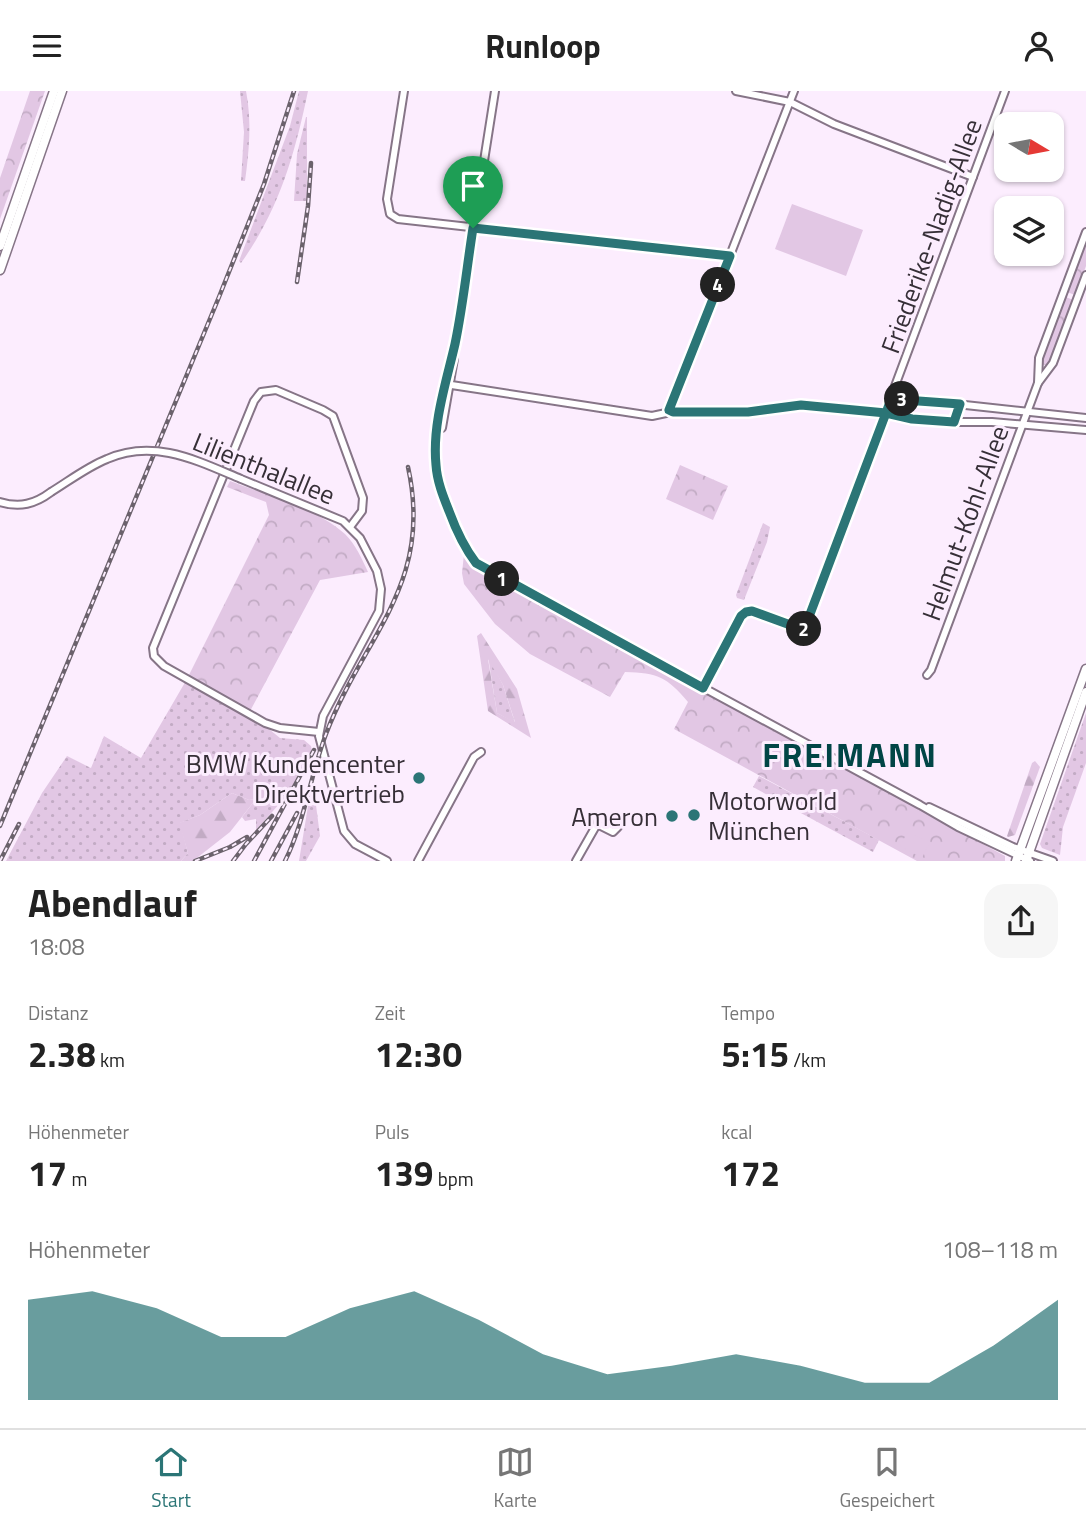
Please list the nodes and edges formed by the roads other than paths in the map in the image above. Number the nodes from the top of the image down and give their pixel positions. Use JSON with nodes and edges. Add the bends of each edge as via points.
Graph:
{"nodes":[{"id":1,"x":54,"y":91,"type":"edge"},
{"id":2,"x":62,"y":91,"type":"edge"},
{"id":3,"x":404,"y":91,"type":"edge"},
{"id":4,"x":495,"y":91,"type":"edge"},
{"id":5,"x":736,"y":91,"type":"edge"},
{"id":6,"x":794,"y":91,"type":"edge"},
{"id":7,"x":1005,"y":91,"type":"edge"},
{"id":8,"x":790,"y":102,"type":"junction"},
{"id":9,"x":973,"y":177,"type":"junction"},
{"id":10,"x":473,"y":228,"type":"junction"},
{"id":11,"x":1086,"y":232,"type":"edge"},
{"id":12,"x":0,"y":246,"type":"edge"},
{"id":13,"x":730,"y":256,"type":"junction"},
{"id":14,"x":0,"y":270,"type":"edge"},
{"id":15,"x":1086,"y":275,"type":"edge"},
{"id":16,"x":1038,"y":383,"type":"junction"},
{"id":17,"x":448,"y":384,"type":"junction"},
{"id":18,"x":891,"y":399,"type":"junction"},
{"id":19,"x":906,"y":399,"type":"junction"},
{"id":20,"x":960,"y":404,"type":"junction"},
{"id":21,"x":669,"y":410,"type":"junction"},
{"id":22,"x":1027,"y":412,"type":"junction"},
{"id":23,"x":886,"y":413,"type":"junction"},
{"id":24,"x":905,"y":417,"type":"junction"},
{"id":25,"x":1086,"y":418,"type":"edge"},
{"id":26,"x":954,"y":422,"type":"junction"},
{"id":27,"x":1022,"y":424,"type":"junction"},
{"id":28,"x":1086,"y":430,"type":"edge"},
{"id":29,"x":0,"y":502,"type":"edge"},
{"id":30,"x":351,"y":527,"type":"junction"},
{"id":31,"x":1086,"y":669,"type":"edge"},
{"id":32,"x":926,"y":675,"type":"dead end"},
{"id":33,"x":703,"y":688,"type":"junction"},
{"id":34,"x":1084,"y":692,"type":"edge"},
{"id":35,"x":319,"y":733,"type":"junction"},
{"id":36,"x":481,"y":752,"type":"dead end"},
{"id":37,"x":599,"y":820,"type":"dead end"},
{"id":38,"x":1024,"y":857,"type":"edge"},
{"id":39,"x":387,"y":861,"type":"edge"},
{"id":40,"x":418,"y":861,"type":"edge"},
{"id":41,"x":576,"y":861,"type":"edge"},
{"id":42,"x":1053,"y":861,"type":"edge"}],
"edges":[{"from":1,"to":12,"type":"main road"},
{"from":2,"to":14,"type":"main road"},
{"from":3,"to":10,"type":"street","via":[[387,199],[390,214],[406,221]]},
{"from":4,"to":10,"type":"street"},
{"from":5,"to":8,"type":"street"},
{"from":6,"to":8,"type":"street"},
{"from":7,"to":9,"type":"street","name":"Friederike-Nadig-Allee"},
{"from":8,"to":9,"type":"street","via":[[838,126]]},
{"from":8,"to":13,"type":"street"},
{"from":9,"to":18,"type":"street","name":"Friederike-Nadig-Allee"},
{"from":10,"to":13,"type":"street"},
{"from":10,"to":17,"type":"street"},
{"from":11,"to":16,"type":"street","name":"Helmut-Kohl-Allee","via":[[1039,358]]},
{"from":13,"to":21,"type":"street"},
{"from":15,"to":16,"type":"street","name":"Helmut-Kohl-Allee","via":[[1054,363]]},
{"from":16,"to":22,"type":"street","name":"Helmut-Kohl-Allee"},
{"from":17,"to":21,"type":"street","via":[[652,417]]},
{"from":17,"to":33,"type":"street","via":[[435,458],[440,489],[463,545],[476,563]]},
{"from":18,"to":19,"type":"street"},
{"from":18,"to":23,"type":"street","name":"Friederike-Nadig-Allee"},
{"from":19,"to":20,"type":"street"},
{"from":19,"to":24,"type":"street","via":[[900,409]]},
{"from":20,"to":22,"type":"street"},
{"from":20,"to":26,"type":"street"},
{"from":21,"to":23,"type":"street","via":[[748,412],[801,405]]},
{"from":22,"to":25,"type":"street"},
{"from":22,"to":27,"type":"street","name":"Helmut-Kohl-Allee"},
{"from":23,"to":24,"type":"street"},
{"from":23,"to":33,"type":"street","name":"Friederike-Nadig-Allee","via":[[804,630],[746,612]]},
{"from":24,"to":26,"type":"street"},
{"from":26,"to":27,"type":"street"},
{"from":27,"to":28,"type":"street"},
{"from":27,"to":32,"type":"street","name":"Helmut-Kohl-Allee"},
{"from":29,"to":30,"type":"street","name":"Lilienthalallee","bridge":true,"via":[[28,504],[111,457],[146,450],[178,454],[332,515]]},
{"from":30,"to":35,"type":"street","name":"Lilienthalallee","via":[[377,571],[381,600],[323,716]]},
{"from":30,"to":35,"type":"street","via":[[362,511],[363,498],[335,418],[276,390],[261,392],[153,647],[160,663],[269,725]]},
{"from":31,"to":34,"type":"main road"},
{"from":33,"to":38,"type":"street"},
{"from":34,"to":38,"type":"main road"},
{"from":35,"to":39,"type":"street","via":[[344,831],[352,842]]},
{"from":36,"to":40,"type":"street","via":[[474,757]]},
{"from":37,"to":41,"type":"street"},
{"from":38,"to":42,"type":"street"}]}
